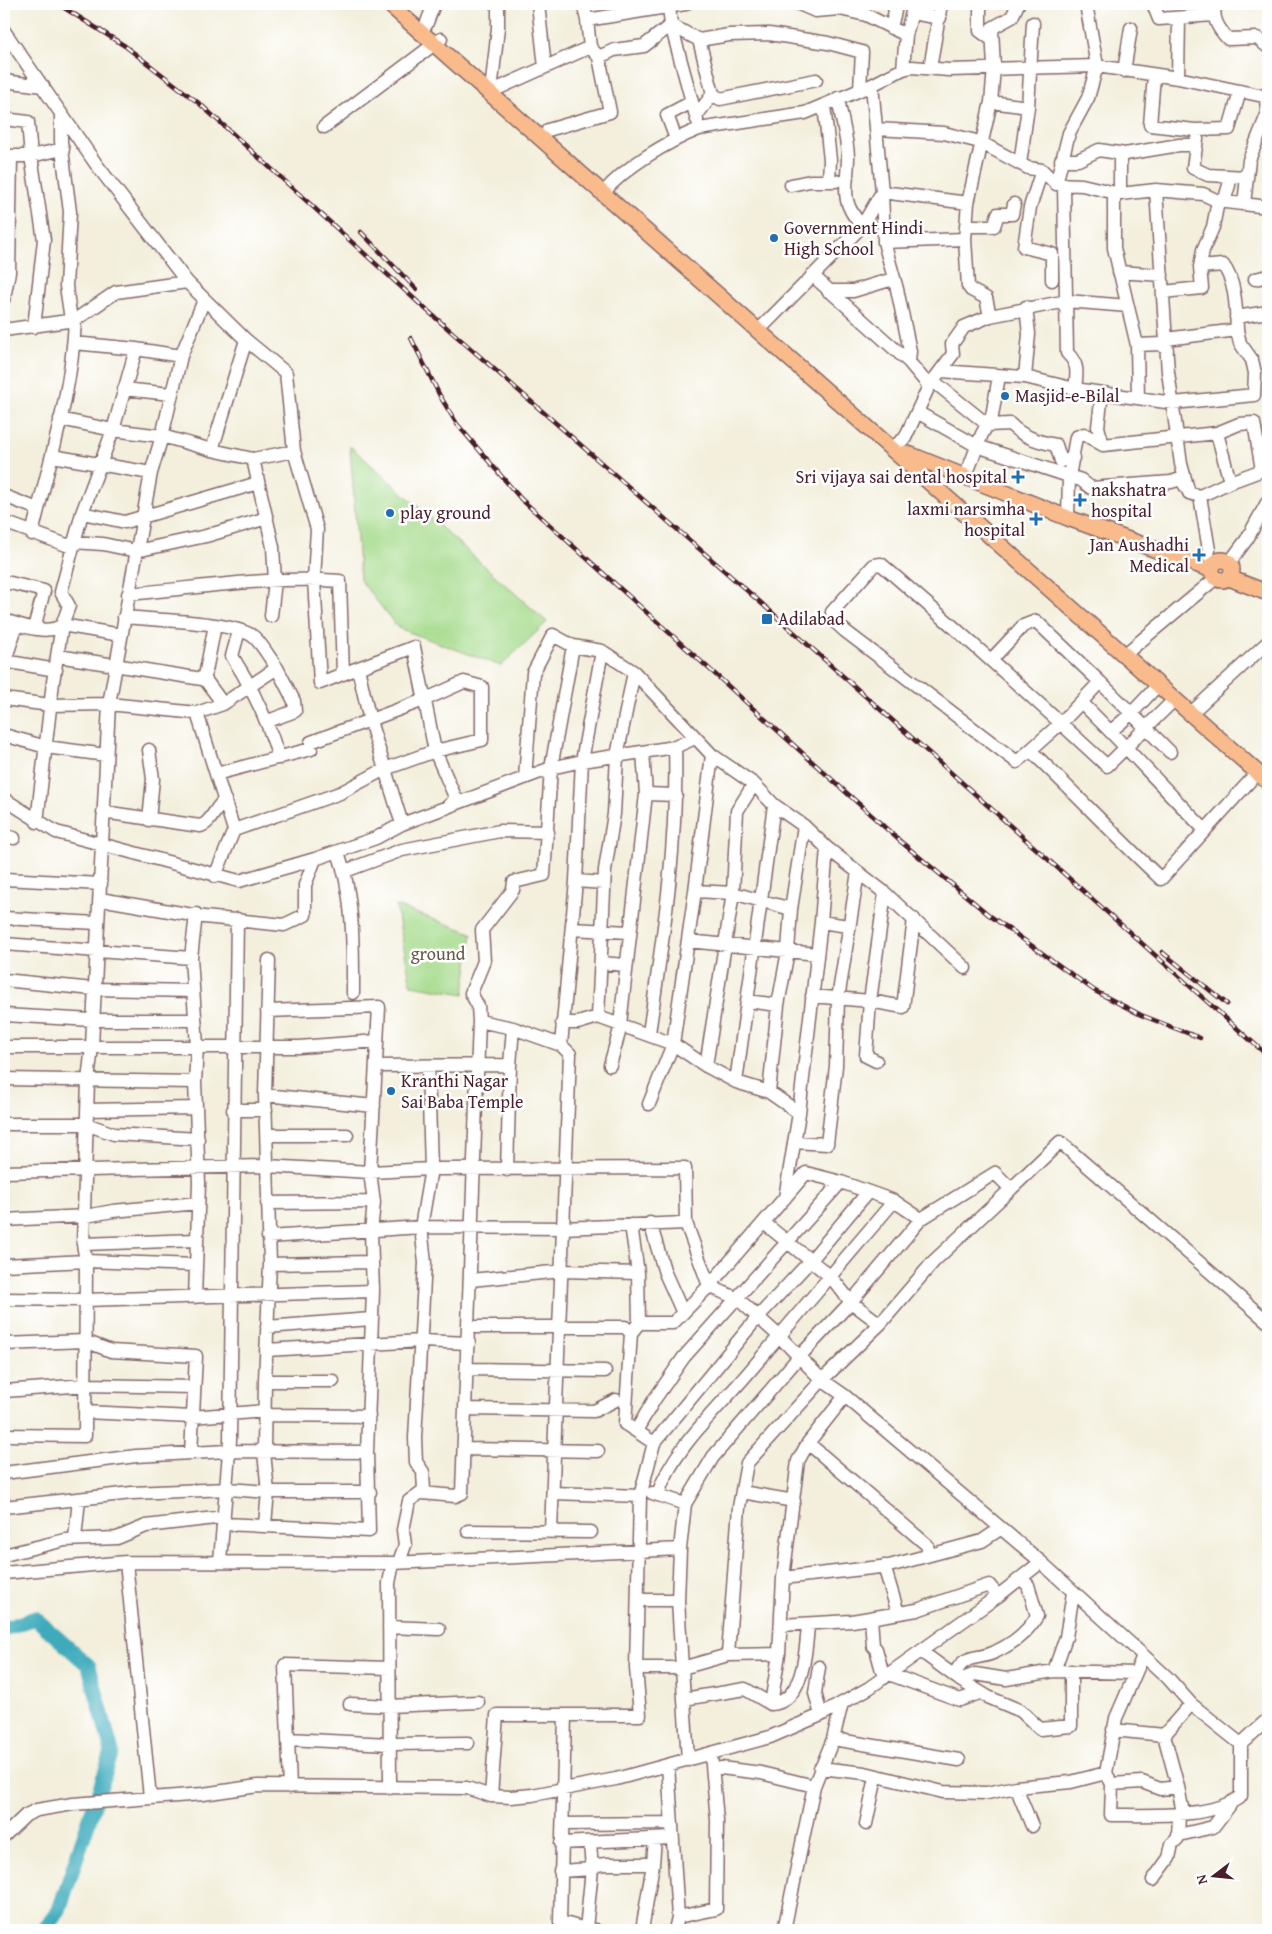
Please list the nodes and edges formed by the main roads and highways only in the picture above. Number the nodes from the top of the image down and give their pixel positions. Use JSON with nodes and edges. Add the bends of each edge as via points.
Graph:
{"nodes":[{"id":1,"x":389,"y":4,"type":"edge"},
{"id":2,"x":401,"y":4,"type":"edge"},
{"id":3,"x":438,"y":43,"type":"junction"},
{"id":4,"x":607,"y":189,"type":"junction"},
{"id":5,"x":898,"y":449,"type":"junction"},
{"id":6,"x":1229,"y":563,"type":"road end"},
{"id":7,"x":1218,"y":573,"type":"junction"},
{"id":8,"x":1268,"y":593,"type":"edge"},
{"id":9,"x":1127,"y":652,"type":"junction"},
{"id":10,"x":1193,"y":711,"type":"junction"},
{"id":11,"x":1265,"y":776,"type":"edge"}],
"edges":[{"from":1,"to":3,"type":"main road"},
{"from":2,"to":3,"type":"main road","via":[[426,25]]},
{"from":3,"to":4,"type":"main road"},
{"from":3,"to":4,"type":"main road","via":[[548,130]]},
{"from":4,"to":5,"type":"main road"},
{"from":5,"to":7,"type":"main road","via":[[1068,518]]},
{"from":5,"to":9,"type":"main road"},
{"from":6,"to":7,"type":"main road","via":[[1232,572]]},
{"from":7,"to":8,"type":"main road"},
{"from":9,"to":10,"type":"main road"},
{"from":9,"to":10,"type":"main road","via":[[1158,685]]},
{"from":10,"to":11,"type":"main road"}]}
